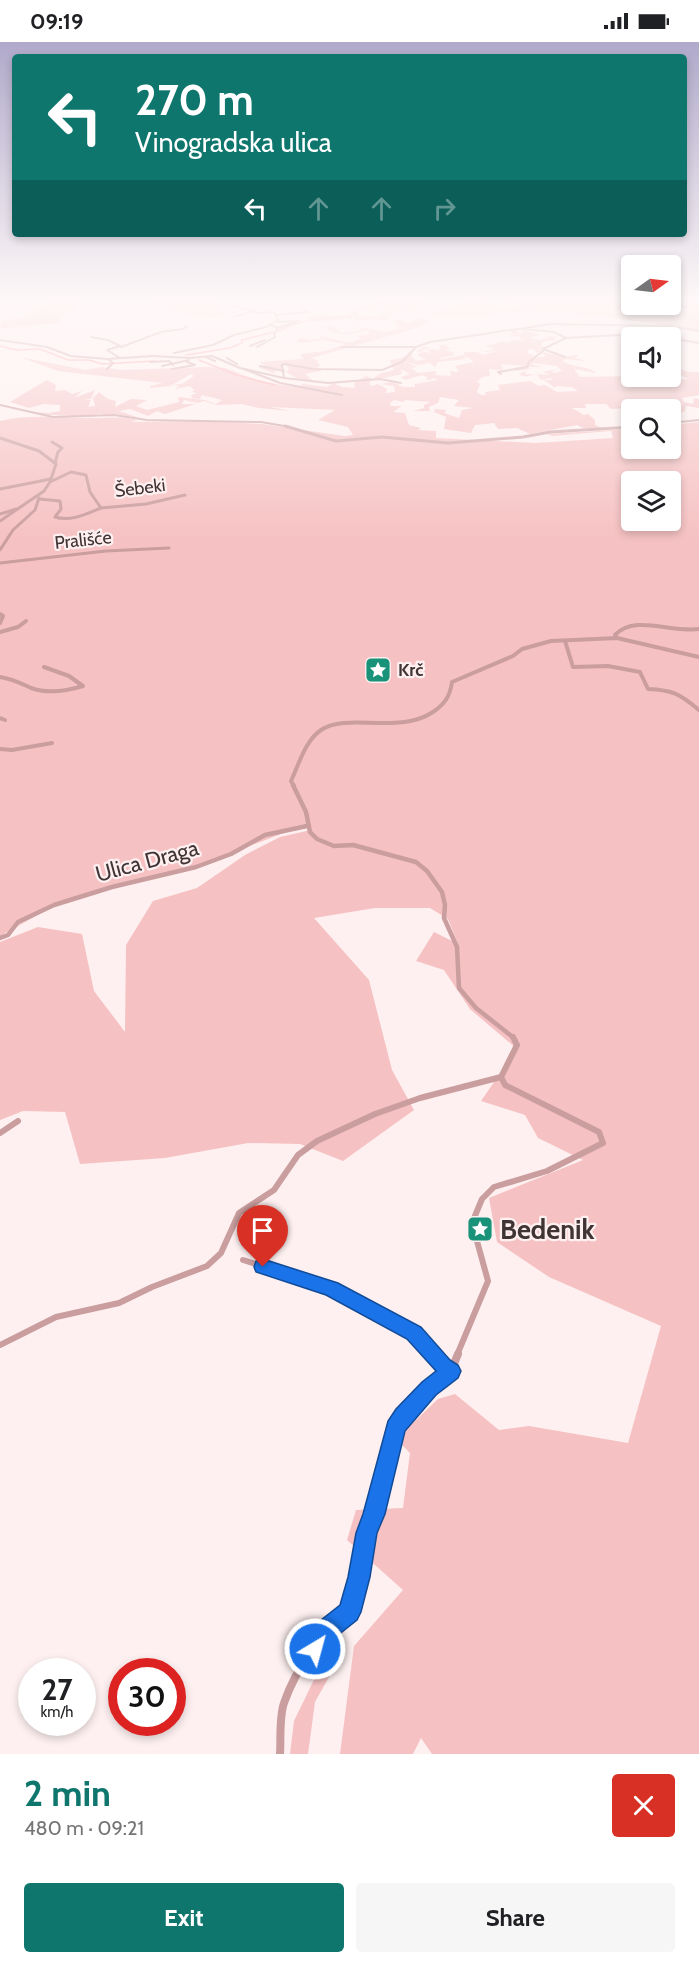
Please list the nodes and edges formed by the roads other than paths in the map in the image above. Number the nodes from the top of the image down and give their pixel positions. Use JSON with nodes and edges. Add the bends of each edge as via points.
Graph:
{"nodes":[{"id":1,"x":275,"y":381,"type":"edge"},
{"id":2,"x":285,"y":381,"type":"edge"},
{"id":3,"x":308,"y":381,"type":"edge"},
{"id":4,"x":347,"y":381,"type":"edge"},
{"id":5,"x":389,"y":381,"type":"edge"},
{"id":6,"x":400,"y":384,"type":"dead end"},
{"id":7,"x":300,"y":386,"type":"junction"},
{"id":8,"x":342,"y":395,"type":"dead end"},
{"id":9,"x":0,"y":405,"type":"edge"},
{"id":10,"x":699,"y":420,"type":"edge"},
{"id":11,"x":681,"y":422,"type":"edge"},
{"id":12,"x":621,"y":428,"type":"edge"},
{"id":13,"x":0,"y":438,"type":"edge"},
{"id":14,"x":52,"y":442,"type":"dead end"},
{"id":15,"x":55,"y":463,"type":"junction"},
{"id":16,"x":51,"y":481,"type":"junction"},
{"id":17,"x":0,"y":489,"type":"edge"},
{"id":18,"x":186,"y":495,"type":"dead end"},
{"id":19,"x":38,"y":497,"type":"junction"},
{"id":20,"x":101,"y":508,"type":"junction"},
{"id":21,"x":16,"y":509,"type":"junction"},
{"id":22,"x":0,"y":514,"type":"edge"},
{"id":23,"x":0,"y":521,"type":"edge"},
{"id":24,"x":170,"y":548,"type":"dead end"},
{"id":25,"x":0,"y":550,"type":"edge"},
{"id":26,"x":0,"y":563,"type":"edge"},
{"id":27,"x":0,"y":614,"type":"edge"},
{"id":28,"x":26,"y":621,"type":"dead end"},
{"id":29,"x":0,"y":623,"type":"edge"},
{"id":30,"x":699,"y":629,"type":"edge"},
{"id":31,"x":0,"y":632,"type":"edge"},
{"id":32,"x":617,"y":638,"type":"junction"},
{"id":33,"x":565,"y":641,"type":"junction"},
{"id":34,"x":699,"y":657,"type":"edge"},
{"id":35,"x":44,"y":667,"type":"dead end"},
{"id":36,"x":0,"y":677,"type":"edge"},
{"id":37,"x":699,"y":710,"type":"edge"},
{"id":38,"x":0,"y":718,"type":"edge"},
{"id":39,"x":5,"y":720,"type":"dead end"},
{"id":40,"x":52,"y":743,"type":"dead end"},
{"id":41,"x":0,"y":749,"type":"edge"},
{"id":42,"x":307,"y":825,"type":"junction"},
{"id":43,"x":0,"y":938,"type":"edge"},
{"id":44,"x":501,"y":1077,"type":"junction"},
{"id":45,"x":18,"y":1121,"type":"dead end"},
{"id":46,"x":0,"y":1132,"type":"edge"},
{"id":47,"x":243,"y":1260,"type":"dead end"},
{"id":48,"x":0,"y":1345,"type":"edge"},
{"id":49,"x":451,"y":1371,"type":"junction"},
{"id":50,"x":280,"y":1754,"type":"edge"}],
"edges":[{"from":1,"to":7,"type":"street"},
{"from":2,"to":7,"type":"street"},
{"from":3,"to":4,"type":"street"},
{"from":5,"to":6,"type":"street"},
{"from":7,"to":8,"type":"street"},
{"from":9,"to":12,"type":"street","via":[[52,417],[114,415],[147,420],[261,422],[340,441],[382,437],[457,443]]},
{"from":10,"to":11,"type":"street"},
{"from":13,"to":15,"type":"street","via":[[39,451]]},
{"from":14,"to":15,"type":"street","via":[[62,447]]},
{"from":15,"to":16,"type":"street"},
{"from":16,"to":17,"type":"street","name":"Šebeki"},
{"from":16,"to":19,"type":"street"},
{"from":16,"to":20,"type":"street","name":"Šebeki","via":[[71,472],[86,476],[90,492]]},
{"from":18,"to":20,"type":"street","name":"Šebeki"},
{"from":19,"to":20,"type":"street","via":[[60,501],[61,509],[55,517],[59,519]]},
{"from":19,"to":21,"type":"street"},
{"from":19,"to":25,"type":"street","via":[[35,510]]},
{"from":21,"to":22,"type":"street"},
{"from":21,"to":23,"type":"street"},
{"from":24,"to":26,"type":"street","name":"Prališće","via":[[79,553]]},
{"from":27,"to":29,"type":"street"},
{"from":28,"to":31,"type":"street"},
{"from":30,"to":32,"type":"street","via":[[629,625],[618,631]]},
{"from":32,"to":33,"type":"street"},
{"from":32,"to":34,"type":"street"},
{"from":33,"to":37,"type":"street","via":[[573,667],[608,666],[640,672],[648,689],[680,694]]},
{"from":33,"to":42,"type":"street","via":[[535,644],[452,682],[448,697],[418,721],[343,724],[319,731],[291,776],[306,812]]},
{"from":35,"to":36,"type":"street","via":[[83,686],[64,692],[32,688],[16,679]]},
{"from":38,"to":39,"type":"street"},
{"from":40,"to":41,"type":"street"},
{"from":42,"to":43,"type":"street","name":"Ulica Draga","via":[[265,835],[196,867],[54,904],[18,922]]},
{"from":42,"to":44,"type":"street","via":[[312,836],[323,843],[353,845],[416,862],[427,871],[442,892],[447,927],[457,947],[463,996],[505,1029],[517,1045]]},
{"from":44,"to":48,"type":"street","via":[[420,1098],[317,1141],[298,1155],[274,1190],[239,1213],[221,1253],[207,1266],[119,1303],[56,1317]]},
{"from":44,"to":49,"type":"street","via":[[505,1085],[599,1132],[603,1143],[547,1171],[494,1187],[482,1199],[472,1223],[488,1281]]},
{"from":45,"to":46,"type":"street"},
{"from":47,"to":49,"type":"street","via":[[332,1288],[414,1333]]},
{"from":49,"to":50,"type":"street","via":[[429,1389],[395,1428],[349,1612],[329,1628],[283,1704]]}]}
